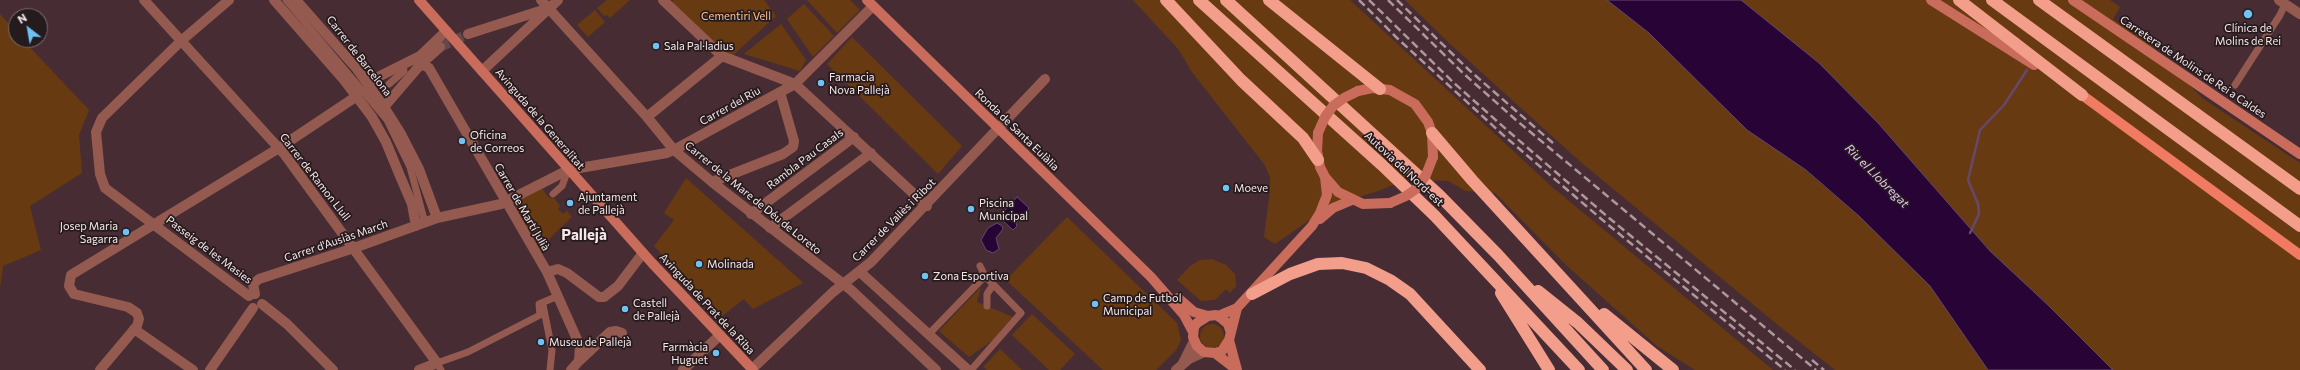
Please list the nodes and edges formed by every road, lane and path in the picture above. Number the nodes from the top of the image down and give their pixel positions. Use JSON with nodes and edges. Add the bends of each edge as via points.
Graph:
{"nodes":[{"id":1,"x":144,"y":0,"type":"edge"},
{"id":2,"x":229,"y":0,"type":"edge"},
{"id":3,"x":274,"y":0,"type":"edge"},
{"id":4,"x":286,"y":0,"type":"edge"},
{"id":5,"x":296,"y":0,"type":"edge"},
{"id":6,"x":419,"y":0,"type":"edge"},
{"id":7,"x":540,"y":0,"type":"edge"},
{"id":8,"x":558,"y":0,"type":"edge"},
{"id":9,"x":663,"y":0,"type":"edge"},
{"id":10,"x":1166,"y":0,"type":"edge"},
{"id":11,"x":1199,"y":0,"type":"edge"},
{"id":12,"x":1226,"y":0,"type":"edge"},
{"id":13,"x":1269,"y":0,"type":"edge"},
{"id":14,"x":1931,"y":0,"type":"edge"},
{"id":15,"x":1959,"y":0,"type":"edge"},
{"id":16,"x":1992,"y":0,"type":"edge"},
{"id":17,"x":2038,"y":0,"type":"edge"},
{"id":18,"x":2073,"y":0,"type":"edge"},
{"id":19,"x":2284,"y":1,"type":"edge"},
{"id":20,"x":870,"y":3,"type":"edge"},
{"id":21,"x":548,"y":8,"type":"junction"},
{"id":22,"x":2300,"y":14,"type":"edge"},
{"id":23,"x":518,"y":18,"type":"junction"},
{"id":24,"x":446,"y":31,"type":"junction"},
{"id":25,"x":525,"y":31,"type":"junction"},
{"id":26,"x":468,"y":34,"type":"tunnel mouth"},
{"id":27,"x":181,"y":42,"type":"junction"},
{"id":28,"x":440,"y":46,"type":"tunnel mouth"},
{"id":29,"x":722,"y":56,"type":"junction"},
{"id":30,"x":403,"y":64,"type":"junction"},
{"id":31,"x":421,"y":64,"type":"junction"},
{"id":32,"x":482,"y":71,"type":"junction"},
{"id":33,"x":1045,"y":79,"type":"dead end"},
{"id":34,"x":368,"y":82,"type":"junction"},
{"id":35,"x":393,"y":82,"type":"dead end"},
{"id":36,"x":795,"y":84,"type":"junction"},
{"id":37,"x":2235,"y":85,"type":"dead end"},
{"id":38,"x":1380,"y":89,"type":"junction"},
{"id":39,"x":780,"y":92,"type":"junction"},
{"id":40,"x":2082,"y":95,"type":"junction"},
{"id":41,"x":356,"y":96,"type":"junction"},
{"id":42,"x":374,"y":99,"type":"junction"},
{"id":43,"x":384,"y":106,"type":"junction"},
{"id":44,"x":647,"y":117,"type":"junction"},
{"id":45,"x":999,"y":129,"type":"junction"},
{"id":46,"x":1432,"y":133,"type":"junction"},
{"id":47,"x":854,"y":137,"type":"junction"},
{"id":48,"x":279,"y":148,"type":"junction"},
{"id":49,"x":674,"y":150,"type":"junction"},
{"id":50,"x":2300,"y":152,"type":"edge"},
{"id":51,"x":871,"y":153,"type":"junction"},
{"id":52,"x":1318,"y":160,"type":"junction"},
{"id":53,"x":568,"y":170,"type":"junction"},
{"id":54,"x":1325,"y":177,"type":"junction"},
{"id":55,"x":712,"y":182,"type":"junction"},
{"id":56,"x":2300,"y":189,"type":"edge"},
{"id":57,"x":557,"y":192,"type":"dead end"},
{"id":58,"x":1352,"y":200,"type":"junction"},
{"id":59,"x":504,"y":201,"type":"junction"},
{"id":60,"x":927,"y":206,"type":"junction"},
{"id":61,"x":751,"y":214,"type":"junction"},
{"id":62,"x":437,"y":218,"type":"junction"},
{"id":63,"x":155,"y":224,"type":"junction"},
{"id":64,"x":420,"y":224,"type":"junction"},
{"id":65,"x":1312,"y":226,"type":"junction"},
{"id":66,"x":2300,"y":226,"type":"edge"},
{"id":67,"x":770,"y":228,"type":"junction"},
{"id":68,"x":354,"y":248,"type":"junction"},
{"id":69,"x":643,"y":253,"type":"junction"},
{"id":70,"x":2300,"y":255,"type":"edge"},
{"id":71,"x":980,"y":266,"type":"dead end"},
{"id":72,"x":1487,"y":270,"type":"junction"},
{"id":73,"x":1513,"y":271,"type":"junction"},
{"id":74,"x":547,"y":272,"type":"junction"},
{"id":75,"x":860,"y":272,"type":"junction"},
{"id":76,"x":984,"y":276,"type":"junction"},
{"id":77,"x":1151,"y":277,"type":"junction"},
{"id":78,"x":1565,"y":280,"type":"junction"},
{"id":79,"x":843,"y":284,"type":"junction"},
{"id":80,"x":993,"y":285,"type":"junction"},
{"id":81,"x":1252,"y":294,"type":"junction"},
{"id":82,"x":252,"y":295,"type":"junction"},
{"id":83,"x":558,"y":296,"type":"junction"},
{"id":84,"x":542,"y":303,"type":"junction"},
{"id":85,"x":257,"y":306,"type":"junction"},
{"id":86,"x":987,"y":306,"type":"dead end"},
{"id":87,"x":1237,"y":308,"type":"junction"},
{"id":88,"x":1213,"y":316,"type":"junction"},
{"id":89,"x":134,"y":329,"type":"junction"},
{"id":90,"x":622,"y":333,"type":"dead end"},
{"id":91,"x":928,"y":334,"type":"junction"},
{"id":92,"x":720,"y":335,"type":"junction"},
{"id":93,"x":1230,"y":335,"type":"junction"},
{"id":94,"x":1194,"y":336,"type":"junction"},
{"id":95,"x":1449,"y":336,"type":"junction"},
{"id":96,"x":1204,"y":352,"type":"junction"},
{"id":97,"x":1215,"y":353,"type":"junction"},
{"id":98,"x":579,"y":361,"type":"junction"},
{"id":99,"x":439,"y":366,"type":"edge"},
{"id":100,"x":1179,"y":368,"type":"edge"},
{"id":101,"x":100,"y":370,"type":"edge"},
{"id":102,"x":193,"y":370,"type":"edge"},
{"id":103,"x":210,"y":370,"type":"edge"},
{"id":104,"x":333,"y":370,"type":"edge"},
{"id":105,"x":419,"y":370,"type":"edge"},
{"id":106,"x":550,"y":370,"type":"edge"},
{"id":107,"x":571,"y":370,"type":"edge"},
{"id":108,"x":683,"y":370,"type":"edge"},
{"id":109,"x":753,"y":370,"type":"edge"},
{"id":110,"x":936,"y":370,"type":"edge"},
{"id":111,"x":968,"y":370,"type":"edge"},
{"id":112,"x":971,"y":370,"type":"edge"},
{"id":113,"x":1237,"y":370,"type":"edge"},
{"id":114,"x":1471,"y":370,"type":"edge"},
{"id":115,"x":1480,"y":370,"type":"edge"},
{"id":116,"x":1549,"y":370,"type":"edge"},
{"id":117,"x":1579,"y":370,"type":"edge"},
{"id":118,"x":1604,"y":370,"type":"edge"},
{"id":119,"x":1626,"y":370,"type":"edge"},
{"id":120,"x":1646,"y":370,"type":"edge"},
{"id":121,"x":1673,"y":370,"type":"edge"}],
"edges":[{"from":1,"to":27,"type":"street","name":"Carrer de Ramon Llull"},
{"from":2,"to":27,"type":"street","name":"Passeig de les Masies"},
{"from":3,"to":41,"type":"street"},
{"from":4,"to":42,"type":"street"},
{"from":5,"to":34,"type":"street","name":"Carrer de Barcelona","via":[[320,24]]},
{"from":6,"to":24,"type":"main road","name":"Avinguda de la Generalitat"},
{"from":7,"to":21,"type":"street","name":"Carrer de la Mare de Déu de Loreto"},
{"from":8,"to":21,"type":"street"},
{"from":9,"to":29,"type":"street"},
{"from":10,"to":52,"type":"highway","via":[[1236,75],[1303,138]]},
{"from":11,"to":72,"type":"highway","name":"Autovia del Nord-est","via":[[1382,165],[1436,216]]},
{"from":12,"to":73,"type":"highway","name":"Autovia del Nord-est","via":[[1439,195]]},
{"from":13,"to":38,"type":"highway"},
{"from":14,"to":40,"type":"main road"},
{"from":15,"to":40,"type":"highway"},
{"from":16,"to":66,"type":"highway"},
{"from":17,"to":56,"type":"highway"},
{"from":18,"to":50,"type":"main road","name":"Carretera de Molins de Rei a Caldes"},
{"from":19,"to":22,"type":"street"},
{"from":19,"to":37,"type":"street"},
{"from":20,"to":36,"type":"street","name":"Carrer del Riu"},
{"from":20,"to":45,"type":"main road","name":"Ronda de Santa Eulàlia"},
{"from":21,"to":23,"type":"street"},
{"from":21,"to":25,"type":"street"},
{"from":21,"to":44,"type":"street","name":"Carrer de la Mare de Déu de Loreto"},
{"from":23,"to":25,"type":"street","via":[[523,21]]},
{"from":23,"to":26,"type":"street"},
{"from":24,"to":30,"type":"street","via":[[420,56]]},
{"from":24,"to":32,"type":"main road","name":"Avinguda de la Generalitat"},
{"from":25,"to":32,"type":"street"},
{"from":27,"to":48,"type":"street","name":"Carrer de Ramon Llull"},
{"from":27,"to":63,"type":"street","name":"Passeig de les Masies","via":[[102,118],[96,132],[100,174],[105,188]]},
{"from":28,"to":31,"type":"street"},
{"from":29,"to":36,"type":"street"},
{"from":29,"to":44,"type":"street"},
{"from":30,"to":34,"type":"street"},
{"from":30,"to":35,"type":"street","via":[[404,71]]},
{"from":31,"to":43,"type":"street"},
{"from":31,"to":59,"type":"street","name":"Carrer de Martí Julià","via":[[429,68]]},
{"from":32,"to":53,"type":"main road","name":"Avinguda de la Generalitat"},
{"from":33,"to":45,"type":"street","name":"Carrer de Vallès i Ribot"},
{"from":34,"to":42,"type":"street","name":"Carrer de Barcelona"},
{"from":36,"to":39,"type":"street","name":"Carrer del Riu"},
{"from":36,"to":47,"type":"street"},
{"from":38,"to":46,"type":"main road","via":[[1400,94],[1415,104]]},
{"from":38,"to":52,"type":"main road","bridge":true,"via":[[1358,91],[1333,106],[1318,133]]},
{"from":39,"to":49,"type":"street","name":"Carrer del Riu"},
{"from":39,"to":55,"type":"street","via":[[794,141],[793,147],[783,154]]},
{"from":40,"to":70,"type":"main road"},
{"from":41,"to":48,"type":"street"},
{"from":41,"to":64,"type":"street","via":[[386,142]]},
{"from":42,"to":43,"type":"street","name":"Carrer de Barcelona"},
{"from":42,"to":64,"type":"street","via":[[404,151]]},
{"from":43,"to":62,"type":"street","name":"Carrer de Barcelona","via":[[402,134],[419,169]]},
{"from":44,"to":49,"type":"street","name":"Carrer de la Mare de Déu de Loreto"},
{"from":45,"to":60,"type":"street","name":"Carrer de Vallès i Ribot"},
{"from":45,"to":77,"type":"main road","name":"Ronda de Santa Eulàlia"},
{"from":46,"to":58,"type":"main road","bridge":true,"via":[[1433,157],[1426,175],[1416,189],[1390,203],[1370,205]]},
{"from":46,"to":78,"type":"highway"},
{"from":47,"to":51,"type":"street"},
{"from":47,"to":61,"type":"street","name":"Rambla Pau Casals"},
{"from":48,"to":63,"type":"street"},
{"from":48,"to":68,"type":"street","name":"Carrer de Ramon Llull"},
{"from":49,"to":53,"type":"street","name":"Carrer del Riu"},
{"from":49,"to":55,"type":"street","name":"Carrer de la Mare de Déu de Loreto"},
{"from":51,"to":60,"type":"street"},
{"from":51,"to":67,"type":"street"},
{"from":52,"to":54,"type":"main road"},
{"from":53,"to":57,"type":"street"},
{"from":53,"to":59,"type":"street","name":"Carrer del Riu"},
{"from":53,"to":69,"type":"main road","name":"Avinguda de la Generalitat"},
{"from":54,"to":58,"type":"main road","via":[[1338,192]]},
{"from":54,"to":65,"type":"main road","via":[[1327,195]]},
{"from":55,"to":61,"type":"street","name":"Carrer de la Mare de Déu de Loreto"},
{"from":58,"to":65,"type":"main road","via":[[1333,208]]},
{"from":59,"to":62,"type":"street","name":"Carrer d'Ausiàs March","via":[[501,204]]},
{"from":59,"to":74,"type":"street","name":"Carrer de Martí Julià"},
{"from":60,"to":75,"type":"street","name":"Carrer de Vallès i Ribot"},
{"from":61,"to":67,"type":"street","name":"Carrer de la Mare de Déu de Loreto"},
{"from":62,"to":64,"type":"street","name":"Carrer d'Ausiàs March"},
{"from":63,"to":82,"type":"street","name":"Passeig de les Masies"},
{"from":63,"to":89,"type":"street","via":[[75,272],[69,280],[71,290],[78,296],[134,310],[139,319]]},
{"from":64,"to":68,"type":"street","name":"Carrer d'Ausiàs March"},
{"from":65,"to":81,"type":"main road"},
{"from":67,"to":79,"type":"street","name":"Carrer de la Mare de Déu de Loreto"},
{"from":68,"to":82,"type":"street","name":"Carrer d'Ausiàs March","via":[[259,278],[253,284]]},
{"from":68,"to":99,"type":"street","name":"Carrer de Ramon Llull"},
{"from":69,"to":74,"type":"street","via":[[618,286],[604,297],[599,297],[558,269]]},
{"from":69,"to":92,"type":"main road","name":"Avinguda de Prat de la Riba"},
{"from":71,"to":76,"type":"street"},
{"from":72,"to":116,"type":"highway"},
{"from":72,"to":117,"type":"highway","name":"Autovia del Nord-est"},
{"from":73,"to":118,"type":"highway","name":"Autovia del Nord-est"},
{"from":73,"to":119,"type":"highway","via":[[1578,323]]},
{"from":74,"to":83,"type":"street","name":"Carrer de Martí Julià"},
{"from":75,"to":79,"type":"street","name":"Carrer de Vallès i Ribot"},
{"from":75,"to":91,"type":"street"},
{"from":76,"to":80,"type":"street"},
{"from":76,"to":91,"type":"street","via":[[975,280]]},
{"from":77,"to":88,"type":"main road","name":"Ronda de Santa Eulàlia","via":[[1186,307],[1199,314]]},
{"from":77,"to":94,"type":"main road","name":"Ronda de Santa Eulàlia","via":[[1182,311]]},
{"from":78,"to":120,"type":"highway"},
{"from":78,"to":121,"type":"highway"},
{"from":79,"to":109,"type":"street","name":"Carrer de Vallès i Ribot"},
{"from":79,"to":110,"type":"street","name":"Carrer de la Mare de Déu de Loreto"},
{"from":80,"to":86,"type":"street","via":[[987,294]]},
{"from":80,"to":112,"type":"street","via":[[1021,313]]},
{"from":81,"to":87,"type":"main road"},
{"from":81,"to":95,"type":"highway","via":[[1302,268],[1331,262],[1354,264],[1378,273],[1402,288]]},
{"from":82,"to":85,"type":"street","name":"Passeig de les Masies","via":[[261,297]]},
{"from":83,"to":84,"type":"street"},
{"from":83,"to":98,"type":"street","name":"Carrer de Martí Julià","via":[[580,346]]},
{"from":84,"to":99,"type":"street","via":[[538,304],[540,315]]},
{"from":84,"to":106,"type":"street","via":[[552,350]]},
{"from":85,"to":103,"type":"street"},
{"from":85,"to":104,"type":"street","via":[[287,324]]},
{"from":87,"to":88,"type":"main road"},
{"from":87,"to":93,"type":"main road"},
{"from":88,"to":93,"type":"main road","via":[[1226,322]]},
{"from":88,"to":94,"type":"main road","via":[[1197,323]]},
{"from":89,"to":101,"type":"street"},
{"from":89,"to":102,"type":"street"},
{"from":90,"to":98,"type":"street","via":[[610,332]]},
{"from":91,"to":111,"type":"street"},
{"from":92,"to":108,"type":"street"},
{"from":92,"to":109,"type":"main road","name":"Avinguda de Prat de la Riba"},
{"from":93,"to":97,"type":"main road","via":[[1222,351]]},
{"from":93,"to":113,"type":"main road"},
{"from":94,"to":96,"type":"main road"},
{"from":94,"to":100,"type":"street"},
{"from":95,"to":114,"type":"highway"},
{"from":95,"to":115,"type":"highway"},
{"from":96,"to":97,"type":"main road"},
{"from":96,"to":100,"type":"street"},
{"from":97,"to":113,"type":"main road"},
{"from":98,"to":107,"type":"street"},
{"from":99,"to":105,"type":"street"}]}
